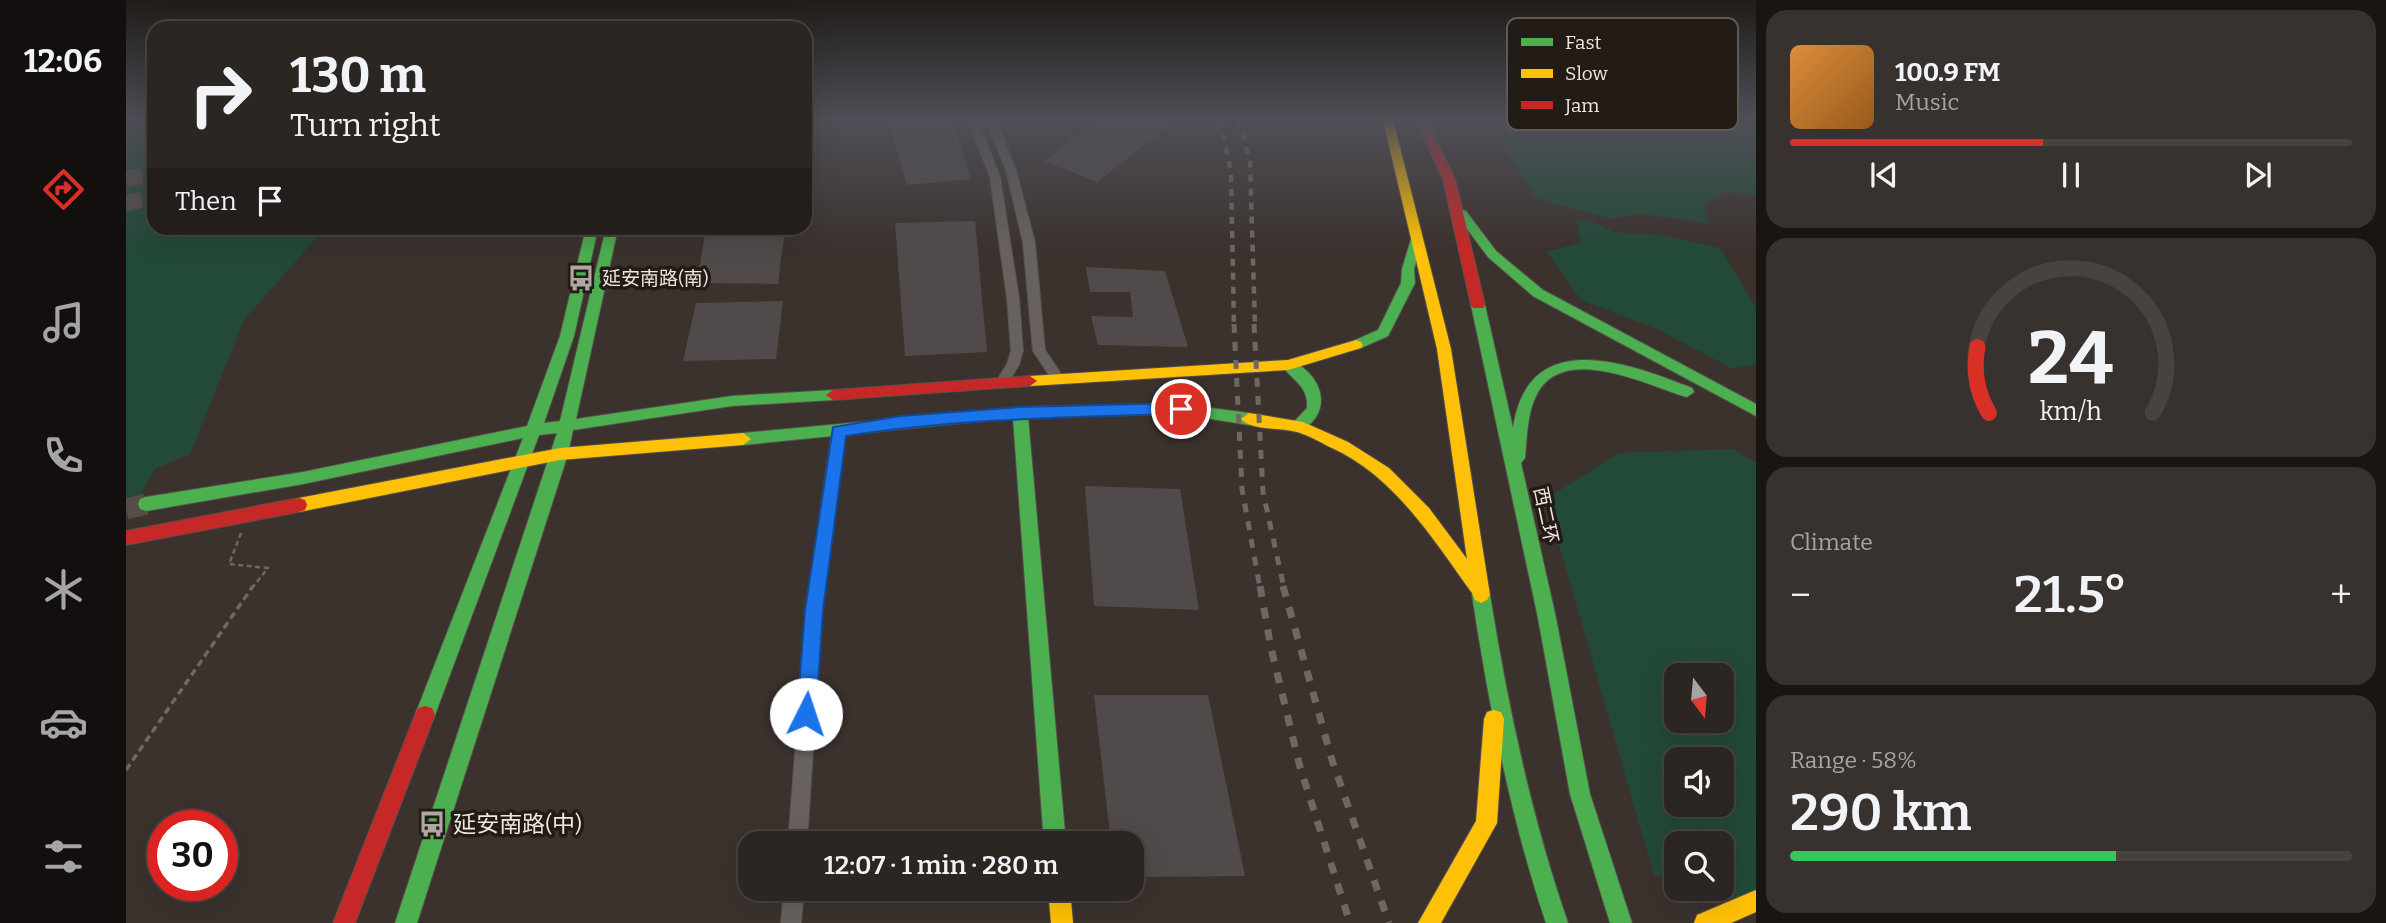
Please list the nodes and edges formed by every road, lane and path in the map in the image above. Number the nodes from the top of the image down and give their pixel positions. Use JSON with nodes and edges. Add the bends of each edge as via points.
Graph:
{"nodes":[{"id":1,"x":990,"y":163,"type":"edge"},
{"id":2,"x":1008,"y":163,"type":"edge"},
{"id":3,"x":1398,"y":163,"type":"edge"},
{"id":4,"x":1441,"y":163,"type":"edge"},
{"id":5,"x":1455,"y":204,"type":"junction"},
{"id":6,"x":590,"y":235,"type":"edge"},
{"id":7,"x":610,"y":235,"type":"edge"},
{"id":8,"x":1417,"y":239,"type":"junction"},
{"id":9,"x":1287,"y":365,"type":"junction"},
{"id":10,"x":1058,"y":378,"type":"junction"},
{"id":11,"x":1001,"y":383,"type":"junction"},
{"id":12,"x":1756,"y":411,"type":"edge"},
{"id":13,"x":1020,"y":412,"type":"junction"},
{"id":14,"x":1298,"y":426,"type":"junction"},
{"id":15,"x":565,"y":427,"type":"junction"},
{"id":16,"x":1756,"y":427,"type":"edge"},
{"id":17,"x":839,"y":431,"type":"junction"},
{"id":18,"x":531,"y":432,"type":"junction"},
{"id":19,"x":560,"y":454,"type":"junction"},
{"id":20,"x":522,"y":463,"type":"junction"},
{"id":21,"x":1515,"y":473,"type":"junction"},
{"id":22,"x":146,"y":504,"type":"tunnel mouth"},
{"id":23,"x":248,"y":513,"type":"junction"},
{"id":24,"x":126,"y":538,"type":"edge"},
{"id":25,"x":1481,"y":592,"type":"junction"},
{"id":26,"x":1496,"y":693,"type":"junction"},
{"id":27,"x":126,"y":770,"type":"edge"},
{"id":28,"x":798,"y":831,"type":"edge"},
{"id":29,"x":1054,"y":831,"type":"edge"},
{"id":30,"x":793,"y":901,"type":"edge"},
{"id":31,"x":1060,"y":901,"type":"edge"},
{"id":32,"x":1756,"y":901,"type":"edge"},
{"id":33,"x":344,"y":923,"type":"edge"},
{"id":34,"x":406,"y":923,"type":"edge"},
{"id":35,"x":791,"y":923,"type":"edge"},
{"id":36,"x":1062,"y":923,"type":"edge"},
{"id":37,"x":1429,"y":923,"type":"edge"},
{"id":38,"x":1557,"y":923,"type":"edge"},
{"id":39,"x":1621,"y":923,"type":"edge"},
{"id":40,"x":1705,"y":923,"type":"edge"}],
"edges":[{"from":1,"to":11,"type":"street","via":[[1013,298],[1017,351]]},
{"from":2,"to":10,"type":"street","via":[[1029,243],[1040,351]]},
{"from":3,"to":8,"type":"main road"},
{"from":4,"to":5,"type":"main road","name":"西二环"},
{"from":5,"to":12,"type":"main road","via":[[1492,254],[1538,293]]},
{"from":5,"to":21,"type":"main road","name":"西二环"},
{"from":6,"to":18,"type":"main road","via":[[567,336]]},
{"from":7,"to":15,"type":"main road"},
{"from":8,"to":9,"type":"main road","via":[[1408,283],[1383,333],[1342,351]]},
{"from":8,"to":25,"type":"main road","via":[[1444,349]]},
{"from":9,"to":10,"type":"main road"},
{"from":9,"to":14,"type":"main road","via":[[1305,377],[1314,391],[1316,406],[1311,418]]},
{"from":10,"to":11,"type":"main road"},
{"from":11,"to":15,"type":"main road","via":[[732,401]]},
{"from":13,"to":14,"type":"main road","via":[[1181,409]]},
{"from":13,"to":17,"type":"main road"},
{"from":13,"to":29,"type":"main road"},
{"from":14,"to":25,"type":"main road","via":[[1343,446],[1382,472],[1423,513]]},
{"from":15,"to":18,"type":"main road"},
{"from":15,"to":19,"type":"main road"},
{"from":16,"to":21,"type":"main road","via":[[1657,379],[1617,368],[1565,367],[1549,372],[1535,384],[1525,408]]},
{"from":17,"to":19,"type":"main road"},
{"from":17,"to":28,"type":"street","via":[[814,610]]},
{"from":18,"to":20,"type":"main road"},
{"from":18,"to":22,"type":"main road"},
{"from":19,"to":20,"type":"main road"},
{"from":19,"to":34,"type":"main road"},
{"from":20,"to":23,"type":"main road"},
{"from":20,"to":33,"type":"main road"},
{"from":21,"to":39,"type":"main road","name":"西二环","via":[[1580,793]]},
{"from":23,"to":24,"type":"main road"},
{"from":23,"to":27,"type":"path","via":[[229,564],[268,568]]},
{"from":25,"to":26,"type":"main road"},
{"from":26,"to":37,"type":"main road","via":[[1486,823]]},
{"from":26,"to":38,"type":"main road","via":[[1534,859]]},
{"from":30,"to":35,"type":"street"},
{"from":31,"to":36,"type":"main road"},
{"from":32,"to":40,"type":"main road"}]}
